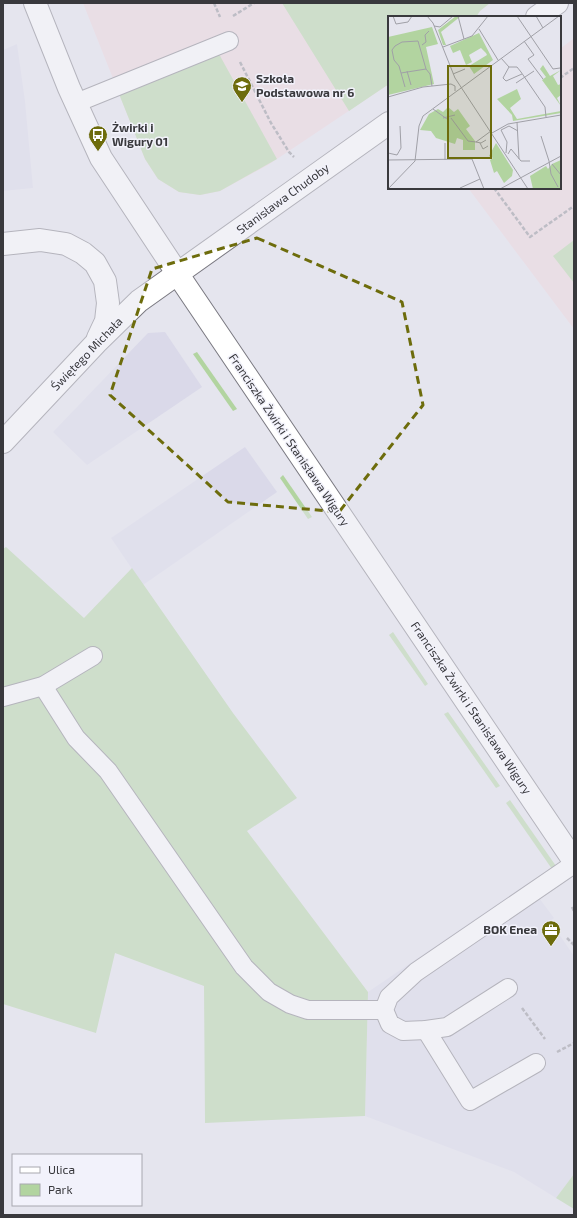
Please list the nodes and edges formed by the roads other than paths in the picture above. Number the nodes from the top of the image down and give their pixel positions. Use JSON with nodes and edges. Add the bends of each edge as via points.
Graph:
{"nodes":[{"id":1,"x":35,"y":3,"type":"edge"},
{"id":2,"x":557,"y":3,"type":"edge"},
{"id":3,"x":538,"y":16,"type":"edge"},
{"id":4,"x":229,"y":41,"type":"road end"},
{"id":5,"x":76,"y":103,"type":"junction"},
{"id":6,"x":388,"y":124,"type":"edge"},
{"id":7,"x":3,"y":244,"type":"edge"},
{"id":8,"x":178,"y":275,"type":"junction"},
{"id":9,"x":96,"y":343,"type":"junction"},
{"id":10,"x":3,"y":442,"type":"edge"},
{"id":11,"x":93,"y":656,"type":"dead end"},
{"id":12,"x":43,"y":686,"type":"junction"},
{"id":13,"x":3,"y":697,"type":"edge"},
{"id":14,"x":574,"y":862,"type":"edge"},
{"id":15,"x":508,"y":988,"type":"road end"},
{"id":16,"x":384,"y":1010,"type":"junction"},
{"id":17,"x":426,"y":1030,"type":"junction"},
{"id":18,"x":536,"y":1063,"type":"dead end"}],
"edges":[{"from":1,"to":5,"type":"street","name":"Franciszka Żwirki i Stanisława Wigury"},
{"from":2,"to":3,"type":"street"},
{"from":4,"to":5,"type":"lane"},
{"from":5,"to":8,"type":"street","name":"Franciszka Żwirki i Stanisława Wigury","via":[[101,158]]},
{"from":6,"to":8,"type":"street","name":"Stanisława Chudoby"},
{"from":7,"to":9,"type":"street","via":[[40,240],[66,244],[95,263],[105,281],[108,303],[106,321]]},
{"from":8,"to":9,"type":"street","name":"Świętego Michała","via":[[139,301]]},
{"from":8,"to":14,"type":"street","name":"Franciszka Żwirki i Stanisława Wigury"},
{"from":9,"to":10,"type":"street","name":"Świętego Michała"},
{"from":11,"to":12,"type":"lane"},
{"from":12,"to":13,"type":"lane"},
{"from":12,"to":16,"type":"lane","via":[[76,738],[108,771],[244,967],[269,992],[290,1004],[308,1010]]},
{"from":14,"to":16,"type":"lane","via":[[416,972],[389,997]]},
{"from":15,"to":17,"type":"lane","via":[[447,1027]]},
{"from":16,"to":17,"type":"lane","via":[[390,1024],[403,1031]]},
{"from":17,"to":18,"type":"lane","via":[[470,1101]]}]}
